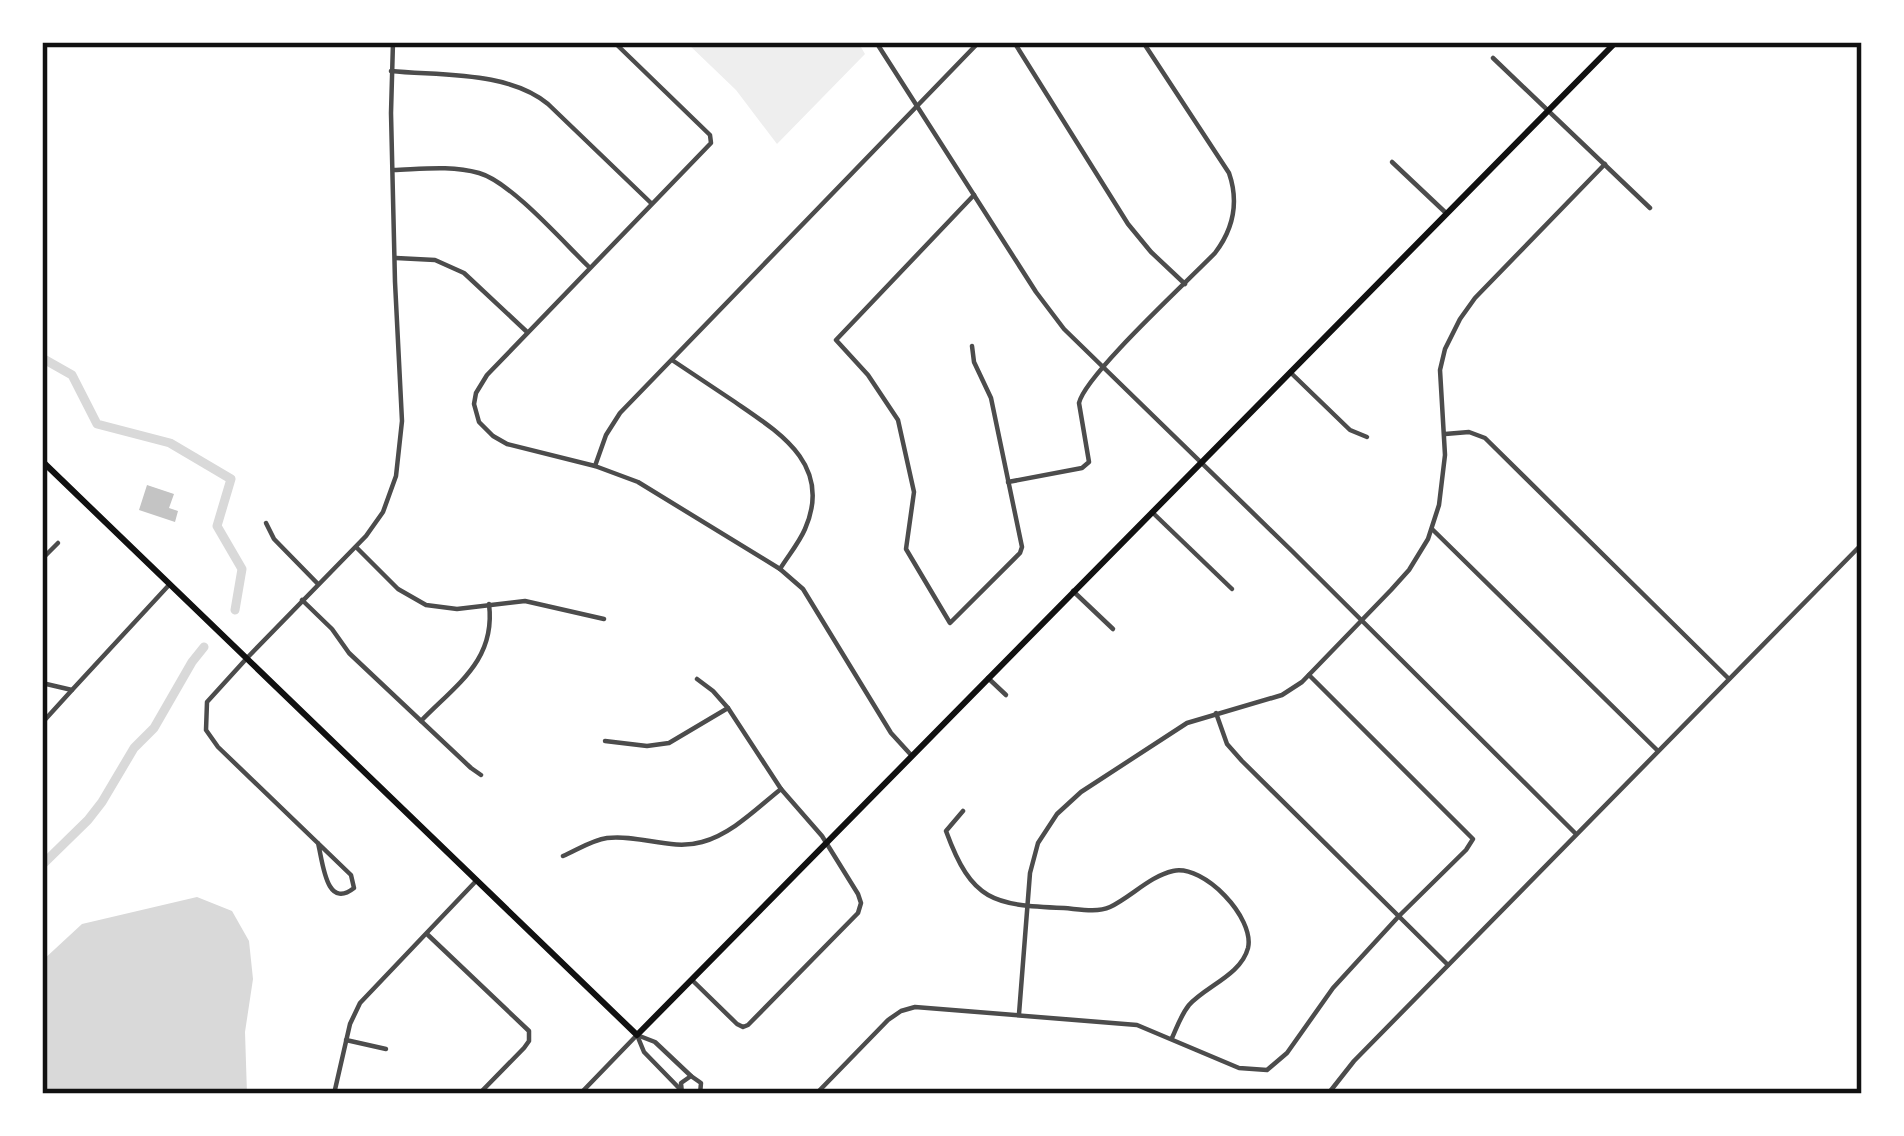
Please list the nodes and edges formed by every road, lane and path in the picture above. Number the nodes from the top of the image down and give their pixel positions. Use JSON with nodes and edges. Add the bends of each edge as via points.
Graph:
{"nodes":[{"id":1,"x":393,"y":42,"type":"edge"},
{"id":2,"x":614,"y":42,"type":"edge"},
{"id":3,"x":876,"y":42,"type":"edge"},
{"id":4,"x":980,"y":42,"type":"edge"},
{"id":5,"x":1014,"y":42,"type":"edge"},
{"id":6,"x":1143,"y":42,"type":"edge"},
{"id":7,"x":1616,"y":42,"type":"edge"},
{"id":8,"x":1493,"y":58,"type":"dead end"},
{"id":9,"x":391,"y":71,"type":"junction"},
{"id":10,"x":917,"y":106,"type":"junction"},
{"id":11,"x":1546,"y":110,"type":"junction"},
{"id":12,"x":1392,"y":162,"type":"dead end"},
{"id":13,"x":1605,"y":164,"type":"junction"},
{"id":14,"x":393,"y":170,"type":"junction"},
{"id":15,"x":974,"y":195,"type":"junction"},
{"id":16,"x":651,"y":203,"type":"junction"},
{"id":17,"x":1650,"y":208,"type":"dead end"},
{"id":18,"x":1446,"y":213,"type":"junction"},
{"id":19,"x":396,"y":258,"type":"junction"},
{"id":20,"x":589,"y":267,"type":"junction"},
{"id":21,"x":1185,"y":284,"type":"junction"},
{"id":22,"x":527,"y":332,"type":"junction"},
{"id":23,"x":972,"y":346,"type":"dead end"},
{"id":24,"x":672,"y":360,"type":"junction"},
{"id":25,"x":1104,"y":366,"type":"junction"},
{"id":26,"x":1290,"y":372,"type":"junction"},
{"id":27,"x":1444,"y":434,"type":"junction"},
{"id":28,"x":1367,"y":437,"type":"dead end"},
{"id":29,"x":42,"y":461,"type":"edge"},
{"id":30,"x":1201,"y":462,"type":"junction"},
{"id":31,"x":595,"y":466,"type":"junction"},
{"id":32,"x":1008,"y":482,"type":"junction"},
{"id":33,"x":1152,"y":512,"type":"junction"},
{"id":34,"x":266,"y":524,"type":"dead end"},
{"id":35,"x":1432,"y":530,"type":"junction"},
{"id":36,"x":58,"y":543,"type":"dead end"},
{"id":37,"x":1862,"y":544,"type":"edge"},
{"id":38,"x":356,"y":548,"type":"junction"},
{"id":39,"x":42,"y":559,"type":"edge"},
{"id":40,"x":780,"y":569,"type":"junction"},
{"id":41,"x":318,"y":584,"type":"junction"},
{"id":42,"x":169,"y":585,"type":"junction"},
{"id":43,"x":1232,"y":590,"type":"dead end"},
{"id":44,"x":1073,"y":591,"type":"junction"},
{"id":45,"x":302,"y":601,"type":"junction"},
{"id":46,"x":489,"y":604,"type":"junction"},
{"id":47,"x":604,"y":620,"type":"dead end"},
{"id":48,"x":1362,"y":620,"type":"junction"},
{"id":49,"x":1113,"y":629,"type":"dead end"},
{"id":50,"x":247,"y":658,"type":"junction"},
{"id":51,"x":1309,"y":676,"type":"junction"},
{"id":52,"x":988,"y":678,"type":"junction"},
{"id":53,"x":697,"y":679,"type":"dead end"},
{"id":54,"x":1729,"y":679,"type":"junction"},
{"id":55,"x":42,"y":683,"type":"edge"},
{"id":56,"x":70,"y":690,"type":"junction"},
{"id":57,"x":1006,"y":695,"type":"dead end"},
{"id":58,"x":728,"y":708,"type":"junction"},
{"id":59,"x":1216,"y":712,"type":"junction"},
{"id":60,"x":422,"y":721,"type":"junction"},
{"id":61,"x":42,"y":723,"type":"edge"},
{"id":62,"x":605,"y":741,"type":"dead end"},
{"id":63,"x":1657,"y":750,"type":"junction"},
{"id":64,"x":912,"y":756,"type":"junction"},
{"id":65,"x":481,"y":775,"type":"dead end"},
{"id":66,"x":782,"y":789,"type":"junction"},
{"id":67,"x":962,"y":811,"type":"dead end"},
{"id":68,"x":1576,"y":834,"type":"junction"},
{"id":69,"x":318,"y":843,"type":"junction"},
{"id":70,"x":826,"y":843,"type":"junction"},
{"id":71,"x":563,"y":856,"type":"dead end"},
{"id":72,"x":477,"y":880,"type":"junction"},
{"id":73,"x":1028,"y":907,"type":"junction"},
{"id":74,"x":1399,"y":916,"type":"junction"},
{"id":75,"x":426,"y":933,"type":"junction"},
{"id":76,"x":1448,"y":965,"type":"junction"},
{"id":77,"x":691,"y":979,"type":"junction"},
{"id":78,"x":1019,"y":1014,"type":"junction"},
{"id":79,"x":637,"y":1035,"type":"junction"},
{"id":80,"x":1172,"y":1038,"type":"junction"},
{"id":81,"x":346,"y":1040,"type":"junction"},
{"id":82,"x":386,"y":1049,"type":"dead end"},
{"id":83,"x":691,"y":1076,"type":"junction"},
{"id":84,"x":681,"y":1091,"type":"edge"},
{"id":85,"x":334,"y":1094,"type":"edge"},
{"id":86,"x":479,"y":1094,"type":"edge"},
{"id":87,"x":580,"y":1094,"type":"edge"},
{"id":88,"x":701,"y":1094,"type":"edge"},
{"id":89,"x":816,"y":1094,"type":"edge"},
{"id":90,"x":1328,"y":1094,"type":"edge"}],
"edges":[{"from":1,"to":9,"type":"street"},
{"from":2,"to":16,"type":"street","via":[[712,140]]},
{"from":3,"to":10,"type":"street"},
{"from":4,"to":10,"type":"street"},
{"from":5,"to":21,"type":"street","via":[[1128,224]]},
{"from":6,"to":21,"type":"street","via":[[1223,162],[1235,194],[1224,242]]},
{"from":7,"to":11,"type":"main road"},
{"from":8,"to":11,"type":"street"},
{"from":9,"to":14,"type":"street"},
{"from":9,"to":16,"type":"street","via":[[530,91]]},
{"from":10,"to":15,"type":"street"},
{"from":10,"to":24,"type":"street"},
{"from":11,"to":13,"type":"street"},
{"from":11,"to":18,"type":"main road"},
{"from":12,"to":18,"type":"street"},
{"from":13,"to":17,"type":"street"},
{"from":13,"to":27,"type":"street","via":[[1460,320],[1440,370]]},
{"from":14,"to":19,"type":"street"},
{"from":14,"to":20,"type":"street","via":[[443,167],[488,176]]},
{"from":15,"to":25,"type":"street","via":[[1036,292]]},
{"from":15,"to":32,"type":"street","via":[[836,342],[898,420],[914,492],[906,549],[947,622],[1020,553]]},
{"from":16,"to":20,"type":"street"},
{"from":18,"to":26,"type":"main road"},
{"from":19,"to":22,"type":"street","via":[[435,260],[464,273]]},
{"from":19,"to":38,"type":"street","via":[[399,461],[383,512]]},
{"from":20,"to":22,"type":"street"},
{"from":21,"to":25,"type":"street"},
{"from":22,"to":31,"type":"street","via":[[479,387],[475,416],[507,444]]},
{"from":23,"to":32,"type":"street"},
{"from":24,"to":31,"type":"street","via":[[614,421]]},
{"from":24,"to":40,"type":"street","via":[[780,433],[802,459],[811,510]]},
{"from":25,"to":30,"type":"street"},
{"from":25,"to":32,"type":"street","via":[[1079,398],[1089,462]]},
{"from":26,"to":28,"type":"street"},
{"from":26,"to":30,"type":"main road"},
{"from":27,"to":35,"type":"street"},
{"from":27,"to":54,"type":"street","via":[[1485,438]]},
{"from":29,"to":42,"type":"main road"},
{"from":30,"to":33,"type":"main road"},
{"from":30,"to":48,"type":"street"},
{"from":31,"to":40,"type":"street","via":[[638,482]]},
{"from":33,"to":43,"type":"street"},
{"from":33,"to":44,"type":"main road"},
{"from":34,"to":41,"type":"street"},
{"from":35,"to":48,"type":"street","via":[[1409,570]]},
{"from":35,"to":63,"type":"street"},
{"from":36,"to":39,"type":"street"},
{"from":37,"to":54,"type":"street"},
{"from":38,"to":41,"type":"street"},
{"from":38,"to":46,"type":"street","via":[[417,601],[441,609]]},
{"from":40,"to":64,"type":"street","via":[[803,589]]},
{"from":41,"to":45,"type":"street"},
{"from":42,"to":50,"type":"main road"},
{"from":42,"to":56,"type":"street"},
{"from":44,"to":49,"type":"street"},
{"from":44,"to":52,"type":"main road"},
{"from":45,"to":50,"type":"street"},
{"from":45,"to":60,"type":"street"},
{"from":46,"to":47,"type":"street","via":[[525,601]]},
{"from":46,"to":60,"type":"street","via":[[481,658]]},
{"from":48,"to":51,"type":"street"},
{"from":48,"to":68,"type":"street"},
{"from":50,"to":69,"type":"street","via":[[207,702],[206,730]]},
{"from":50,"to":72,"type":"main road"},
{"from":51,"to":59,"type":"street","via":[[1282,695]]},
{"from":51,"to":74,"type":"street","via":[[1472,836]]},
{"from":52,"to":57,"type":"street"},
{"from":52,"to":64,"type":"main road"},
{"from":53,"to":58,"type":"street"},
{"from":54,"to":63,"type":"street"},
{"from":55,"to":56,"type":"street"},
{"from":56,"to":61,"type":"street"},
{"from":58,"to":62,"type":"street","via":[[669,743]]},
{"from":58,"to":66,"type":"street"},
{"from":59,"to":73,"type":"street","via":[[1187,723],[1064,807],[1034,853]]},
{"from":59,"to":74,"type":"street","via":[[1242,761]]},
{"from":60,"to":65,"type":"street"},
{"from":63,"to":68,"type":"street"},
{"from":64,"to":70,"type":"main road"},
{"from":66,"to":70,"type":"street"},
{"from":66,"to":71,"type":"street","via":[[702,842],[610,838]]},
{"from":67,"to":73,"type":"street","via":[[946,831],[969,879],[990,898]]},
{"from":68,"to":76,"type":"street"},
{"from":69,"to":69,"type":"street","via":[[352,875],[350,893],[330,887]]},
{"from":70,"to":77,"type":"main road"},
{"from":70,"to":77,"type":"street","via":[[860,908],[752,1022],[737,1024]]},
{"from":72,"to":75,"type":"street"},
{"from":72,"to":79,"type":"main road"},
{"from":73,"to":78,"type":"street"},
{"from":73,"to":80,"type":"street","via":[[1101,910],[1168,872],[1188,870],[1206,880],[1241,916],[1249,946],[1239,965],[1188,1006]]},
{"from":74,"to":76,"type":"street"},
{"from":74,"to":80,"type":"street","via":[[1267,1070],[1239,1068]]},
{"from":75,"to":81,"type":"street","via":[[367,993]]},
{"from":75,"to":86,"type":"street","via":[[529,1031],[524,1048]]},
{"from":76,"to":90,"type":"street"},
{"from":77,"to":79,"type":"main road"},
{"from":78,"to":80,"type":"street","via":[[1131,1024]]},
{"from":78,"to":89,"type":"street","via":[[901,1011]]},
{"from":79,"to":83,"type":"street"},
{"from":79,"to":84,"type":"street"},
{"from":79,"to":87,"type":"street"},
{"from":81,"to":82,"type":"street"},
{"from":81,"to":85,"type":"street"},
{"from":83,"to":84,"type":"street"},
{"from":83,"to":88,"type":"street"}]}
